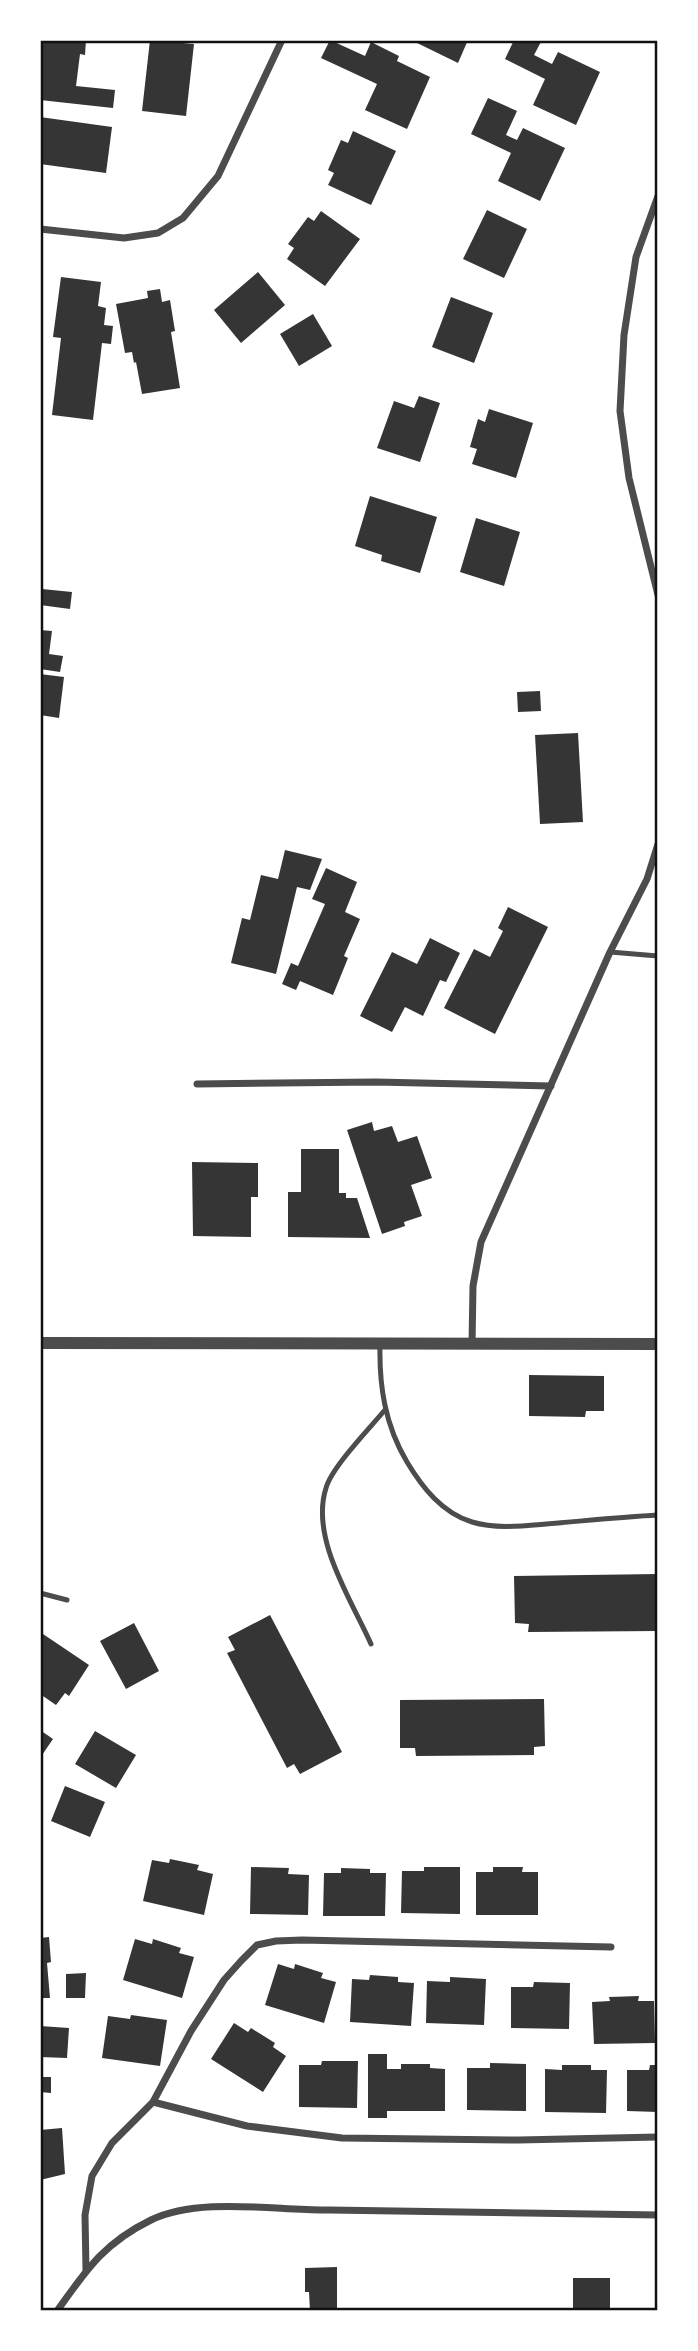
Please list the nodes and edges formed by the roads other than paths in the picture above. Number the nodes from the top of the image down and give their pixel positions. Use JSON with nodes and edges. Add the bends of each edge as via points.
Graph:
{"nodes":[{"id":1,"x":282,"y":40,"type":"edge"},
{"id":2,"x":658,"y":196,"type":"edge"},
{"id":3,"x":40,"y":229,"type":"edge"},
{"id":4,"x":658,"y":596,"type":"edge"},
{"id":5,"x":658,"y":844,"type":"edge"},
{"id":6,"x":610,"y":952,"type":"junction"},
{"id":7,"x":658,"y":956,"type":"edge"},
{"id":8,"x":197,"y":1084,"type":"dead end"},
{"id":9,"x":551,"y":1086,"type":"junction"},
{"id":10,"x":40,"y":1343,"type":"edge"},
{"id":11,"x":380,"y":1344,"type":"junction"},
{"id":12,"x":658,"y":1344,"type":"edge"},
{"id":13,"x":472,"y":1345,"type":"junction"},
{"id":14,"x":384,"y":1411,"type":"junction"},
{"id":15,"x":658,"y":1515,"type":"edge"},
{"id":16,"x":40,"y":1593,"type":"edge"},
{"id":17,"x":67,"y":1600,"type":"dead end"},
{"id":18,"x":371,"y":1644,"type":"dead end"},
{"id":19,"x":611,"y":1947,"type":"dead end"},
{"id":20,"x":153,"y":2102,"type":"junction"},
{"id":21,"x":658,"y":2137,"type":"edge"},
{"id":22,"x":658,"y":2215,"type":"edge"},
{"id":23,"x":86,"y":2270,"type":"junction"},
{"id":24,"x":57,"y":2311,"type":"edge"}],
"edges":[{"from":1,"to":3,"type":"street","via":[[218,176],[183,218],[158,233],[124,238]]},
{"from":2,"to":4,"type":"street","via":[[636,257],[624,335],[620,411],[629,478]]},
{"from":5,"to":6,"type":"street","via":[[648,879]]},
{"from":6,"to":7,"type":"lane"},
{"from":6,"to":9,"type":"street"},
{"from":8,"to":9,"type":"street"},
{"from":9,"to":13,"type":"street","via":[[481,1242],[473,1286]]},
{"from":10,"to":11,"type":"street"},
{"from":11,"to":13,"type":"street"},
{"from":11,"to":14,"type":"lane"},
{"from":12,"to":13,"type":"street"},
{"from":14,"to":15,"type":"lane","via":[[401,1452],[434,1500],[472,1522],[510,1527]]},
{"from":14,"to":18,"type":"lane","via":[[326,1485],[321,1511],[328,1552]]},
{"from":16,"to":17,"type":"lane"},
{"from":19,"to":20,"type":"street","via":[[302,1940],[257,1945],[191,2031]]},
{"from":20,"to":21,"type":"street","via":[[247,2126],[342,2138]]},
{"from":20,"to":23,"type":"street","via":[[112,2143],[92,2176],[85,2215]]},
{"from":22,"to":23,"type":"street","via":[[239,2207],[180,2210],[152,2219],[111,2244]]},
{"from":23,"to":24,"type":"street"}]}
